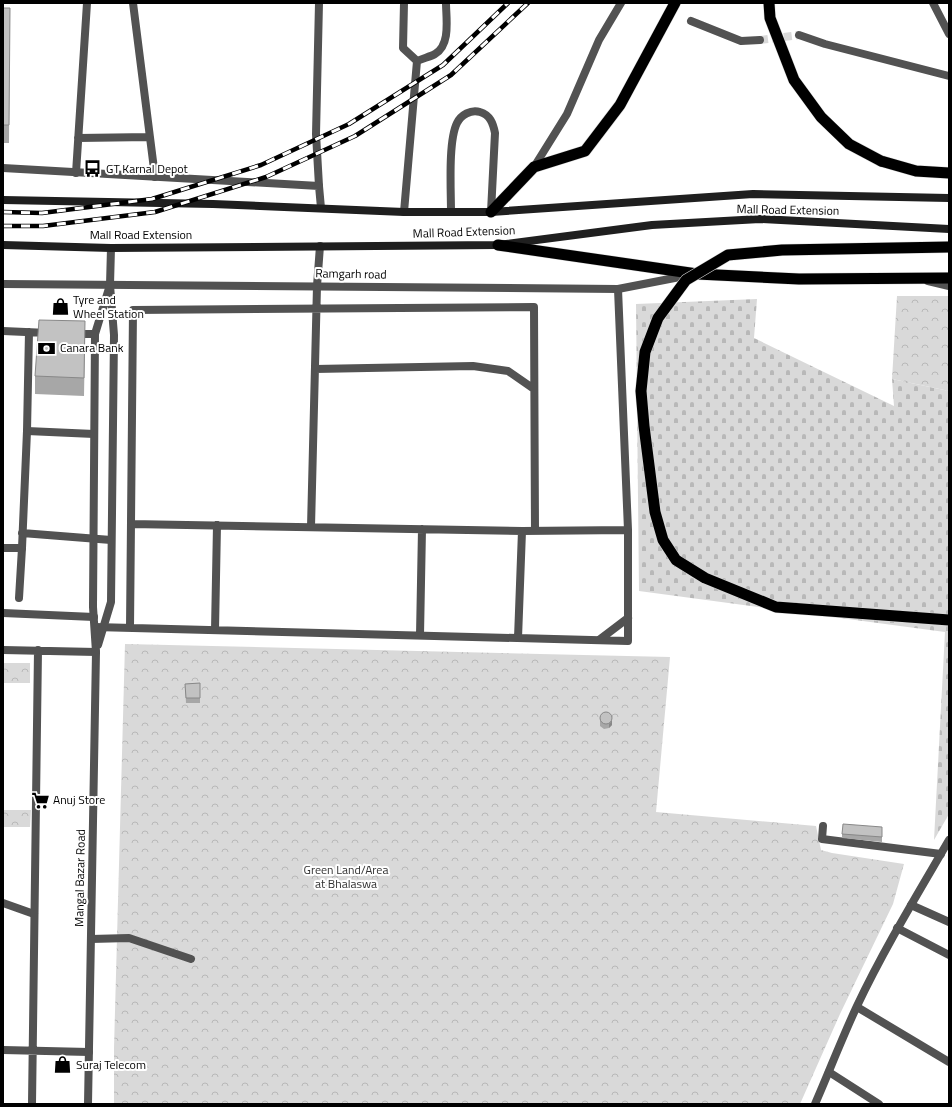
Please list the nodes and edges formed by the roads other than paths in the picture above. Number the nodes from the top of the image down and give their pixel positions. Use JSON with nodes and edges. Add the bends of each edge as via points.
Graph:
{"nodes":[{"id":1,"x":87,"y":3,"type":"edge"},
{"id":2,"x":133,"y":3,"type":"edge"},
{"id":3,"x":319,"y":3,"type":"edge"},
{"id":4,"x":404,"y":3,"type":"edge"},
{"id":5,"x":446,"y":3,"type":"edge"},
{"id":6,"x":621,"y":3,"type":"edge"},
{"id":7,"x":675,"y":3,"type":"edge"},
{"id":8,"x":769,"y":3,"type":"edge"},
{"id":9,"x":933,"y":3,"type":"edge"},
{"id":10,"x":691,"y":20,"type":"dead end"},
{"id":11,"x":949,"y":34,"type":"edge"},
{"id":12,"x":799,"y":35,"type":"tunnel mouth"},
{"id":13,"x":760,"y":40,"type":"tunnel mouth"},
{"id":14,"x":417,"y":61,"type":"junction"},
{"id":15,"x":949,"y":76,"type":"edge"},
{"id":16,"x":150,"y":137,"type":"junction"},
{"id":17,"x":78,"y":138,"type":"junction"},
{"id":18,"x":534,"y":167,"type":"junction"},
{"id":19,"x":3,"y":168,"type":"edge"},
{"id":20,"x":76,"y":173,"type":"junction"},
{"id":21,"x":949,"y":173,"type":"edge"},
{"id":22,"x":155,"y":177,"type":"junction"},
{"id":23,"x":319,"y":186,"type":"junction"},
{"id":24,"x":949,"y":198,"type":"edge"},
{"id":25,"x":3,"y":200,"type":"edge"},
{"id":26,"x":321,"y":208,"type":"junction"},
{"id":27,"x":404,"y":212,"type":"junction"},
{"id":28,"x":451,"y":212,"type":"junction"},
{"id":29,"x":491,"y":212,"type":"junction"},
{"id":30,"x":949,"y":229,"type":"edge"},
{"id":31,"x":3,"y":245,"type":"edge"},
{"id":32,"x":498,"y":245,"type":"junction"},
{"id":33,"x":320,"y":246,"type":"junction"},
{"id":34,"x":949,"y":247,"type":"edge"},
{"id":35,"x":111,"y":248,"type":"junction"},
{"id":36,"x":697,"y":274,"type":"junction"},
{"id":37,"x":912,"y":278,"type":"junction"},
{"id":38,"x":949,"y":278,"type":"edge"},
{"id":39,"x":3,"y":284,"type":"edge"},
{"id":40,"x":110,"y":285,"type":"junction"},
{"id":41,"x":317,"y":286,"type":"junction"},
{"id":42,"x":949,"y":286,"type":"edge"},
{"id":43,"x":618,"y":289,"type":"junction"},
{"id":44,"x":316,"y":309,"type":"junction"},
{"id":45,"x":3,"y":331,"type":"edge"},
{"id":46,"x":29,"y":332,"type":"junction"},
{"id":47,"x":95,"y":334,"type":"junction"},
{"id":48,"x":315,"y":369,"type":"junction"},
{"id":49,"x":534,"y":389,"type":"junction"},
{"id":50,"x":27,"y":432,"type":"junction"},
{"id":51,"x":94,"y":434,"type":"junction"},
{"id":52,"x":131,"y":524,"type":"junction"},
{"id":53,"x":216,"y":525,"type":"junction"},
{"id":54,"x":311,"y":527,"type":"junction"},
{"id":55,"x":422,"y":529,"type":"junction"},
{"id":56,"x":628,"y":530,"type":"junction"},
{"id":57,"x":522,"y":531,"type":"junction"},
{"id":58,"x":535,"y":531,"type":"junction"},
{"id":59,"x":22,"y":533,"type":"junction"},
{"id":60,"x":93,"y":538,"type":"junction"},
{"id":61,"x":111,"y":540,"type":"junction"},
{"id":62,"x":3,"y":548,"type":"edge"},
{"id":63,"x":22,"y":548,"type":"junction"},
{"id":64,"x":19,"y":598,"type":"dead end"},
{"id":65,"x":3,"y":613,"type":"edge"},
{"id":66,"x":94,"y":617,"type":"junction"},
{"id":67,"x":628,"y":618,"type":"junction"},
{"id":68,"x":949,"y":620,"type":"edge"},
{"id":69,"x":95,"y":627,"type":"junction"},
{"id":70,"x":104,"y":627,"type":"junction"},
{"id":71,"x":130,"y":628,"type":"junction"},
{"id":72,"x":215,"y":630,"type":"junction"},
{"id":73,"x":420,"y":635,"type":"junction"},
{"id":74,"x":518,"y":638,"type":"junction"},
{"id":75,"x":599,"y":640,"type":"junction"},
{"id":76,"x":3,"y":650,"type":"edge"},
{"id":77,"x":38,"y":650,"type":"junction"},
{"id":78,"x":96,"y":652,"type":"junction"},
{"id":79,"x":823,"y":826,"type":"dead end"},
{"id":80,"x":949,"y":840,"type":"edge"},
{"id":81,"x":941,"y":854,"type":"junction"},
{"id":82,"x":3,"y":903,"type":"edge"},
{"id":83,"x":910,"y":906,"type":"junction"},
{"id":84,"x":34,"y":914,"type":"junction"},
{"id":85,"x":949,"y":922,"type":"edge"},
{"id":86,"x":897,"y":928,"type":"junction"},
{"id":87,"x":91,"y":939,"type":"junction"},
{"id":88,"x":949,"y":955,"type":"edge"},
{"id":89,"x":191,"y":959,"type":"dead end"},
{"id":90,"x":857,"y":1007,"type":"junction"},
{"id":91,"x":3,"y":1050,"type":"edge"},
{"id":92,"x":32,"y":1050,"type":"junction"},
{"id":93,"x":89,"y":1052,"type":"junction"},
{"id":94,"x":949,"y":1062,"type":"edge"},
{"id":95,"x":829,"y":1072,"type":"junction"},
{"id":96,"x":32,"y":1104,"type":"edge"},
{"id":97,"x":88,"y":1104,"type":"edge"},
{"id":98,"x":815,"y":1104,"type":"edge"},
{"id":99,"x":879,"y":1104,"type":"edge"}],
"edges":[{"from":1,"to":17,"type":"street"},
{"from":2,"to":16,"type":"street"},
{"from":3,"to":23,"type":"street","via":[[316,134]]},
{"from":4,"to":14,"type":"street","via":[[403,48]]},
{"from":5,"to":14,"type":"street","via":[[447,36],[442,48]]},
{"from":6,"to":18,"type":"street","via":[[599,40],[567,114]]},
{"from":7,"to":18,"type":"highway","via":[[620,105],[585,151]]},
{"from":8,"to":21,"type":"highway","bridge":true,"via":[[770,18],[794,80],[821,116],[849,144],[881,161],[916,171]]},
{"from":9,"to":11,"type":"street"},
{"from":10,"to":13,"type":"street","via":[[741,41]]},
{"from":12,"to":15,"type":"street"},
{"from":14,"to":27,"type":"street"},
{"from":16,"to":17,"type":"street"},
{"from":16,"to":22,"type":"street"},
{"from":17,"to":20,"type":"street"},
{"from":18,"to":29,"type":"highway"},
{"from":19,"to":20,"type":"street"},
{"from":20,"to":22,"type":"street"},
{"from":22,"to":23,"type":"street"},
{"from":23,"to":26,"type":"street"},
{"from":24,"to":29,"type":"main road","name":"Mall Road Extension","via":[[753,194]]},
{"from":25,"to":26,"type":"main road","name":"Mall Road Extension"},
{"from":26,"to":27,"type":"main road","name":"Mall Road Extension"},
{"from":27,"to":28,"type":"main road","name":"Mall Road Extension"},
{"from":28,"to":29,"type":"main road","name":"Mall Road Extension"},
{"from":28,"to":29,"type":"street","via":[[452,139],[462,116],[478,111],[493,122],[495,133]]},
{"from":30,"to":32,"type":"main road","name":"Mall Road Extension","via":[[760,219],[652,225]]},
{"from":31,"to":35,"type":"main road","name":"Mall Road Extension"},
{"from":32,"to":33,"type":"main road","name":"Mall Road Extension"},
{"from":32,"to":36,"type":"highway"},
{"from":33,"to":35,"type":"main road","name":"Mall Road Extension"},
{"from":33,"to":41,"type":"street"},
{"from":34,"to":68,"type":"highway","bridge":true,"via":[[782,250],[728,255],[686,280],[658,318],[645,352],[641,391],[655,512],[663,540],[676,560],[705,578],[776,608]]},
{"from":35,"to":40,"type":"street"},
{"from":36,"to":37,"type":"highway","via":[[799,279]]},
{"from":36,"to":43,"type":"street","name":"Ramgarh road"},
{"from":37,"to":38,"type":"highway"},
{"from":37,"to":42,"type":"street"},
{"from":39,"to":40,"type":"street","name":"Ramgarh road"},
{"from":40,"to":41,"type":"street","name":"Ramgarh road"},
{"from":40,"to":47,"type":"street"},
{"from":40,"to":61,"type":"street","via":[[114,335]]},
{"from":41,"to":43,"type":"street","name":"Ramgarh road"},
{"from":41,"to":44,"type":"street"},
{"from":43,"to":56,"type":"street"},
{"from":44,"to":48,"type":"street"},
{"from":44,"to":49,"type":"street","via":[[534,307]]},
{"from":44,"to":52,"type":"street","via":[[133,310]]},
{"from":45,"to":46,"type":"street"},
{"from":46,"to":47,"type":"street"},
{"from":46,"to":50,"type":"street"},
{"from":47,"to":51,"type":"street"},
{"from":48,"to":49,"type":"street","via":[[473,366],[508,371]]},
{"from":48,"to":54,"type":"street"},
{"from":49,"to":58,"type":"street"},
{"from":50,"to":51,"type":"street"},
{"from":50,"to":59,"type":"street"},
{"from":51,"to":60,"type":"street"},
{"from":52,"to":53,"type":"street"},
{"from":52,"to":71,"type":"street"},
{"from":53,"to":54,"type":"street"},
{"from":53,"to":72,"type":"street"},
{"from":54,"to":55,"type":"street"},
{"from":55,"to":57,"type":"street"},
{"from":55,"to":73,"type":"street"},
{"from":56,"to":58,"type":"street"},
{"from":56,"to":67,"type":"street"},
{"from":57,"to":58,"type":"street"},
{"from":57,"to":74,"type":"street"},
{"from":59,"to":60,"type":"street"},
{"from":59,"to":63,"type":"street"},
{"from":60,"to":61,"type":"street"},
{"from":60,"to":66,"type":"street"},
{"from":61,"to":70,"type":"street","via":[[111,602]]},
{"from":62,"to":63,"type":"street"},
{"from":63,"to":64,"type":"street"},
{"from":65,"to":66,"type":"street"},
{"from":66,"to":69,"type":"street"},
{"from":67,"to":75,"type":"street"},
{"from":67,"to":75,"type":"street","via":[[628,641]]},
{"from":69,"to":70,"type":"street"},
{"from":69,"to":78,"type":"street"},
{"from":70,"to":71,"type":"street"},
{"from":70,"to":78,"type":"street"},
{"from":71,"to":72,"type":"street"},
{"from":72,"to":73,"type":"street"},
{"from":73,"to":74,"type":"street"},
{"from":74,"to":75,"type":"street"},
{"from":76,"to":77,"type":"street"},
{"from":77,"to":78,"type":"street"},
{"from":77,"to":84,"type":"street"},
{"from":78,"to":87,"type":"street","name":"Mangal Bazar Road"},
{"from":79,"to":81,"type":"street","via":[[822,839]]},
{"from":80,"to":81,"type":"street"},
{"from":81,"to":83,"type":"street"},
{"from":82,"to":84,"type":"street"},
{"from":83,"to":85,"type":"street"},
{"from":83,"to":86,"type":"street"},
{"from":84,"to":92,"type":"street"},
{"from":86,"to":88,"type":"street"},
{"from":86,"to":90,"type":"street"},
{"from":87,"to":89,"type":"street","via":[[129,938]]},
{"from":87,"to":93,"type":"street","name":"Mangal Bazar Road"},
{"from":90,"to":94,"type":"street"},
{"from":90,"to":95,"type":"street"},
{"from":91,"to":92,"type":"street"},
{"from":92,"to":93,"type":"street"},
{"from":92,"to":96,"type":"street"},
{"from":93,"to":97,"type":"street","name":"Mangal Bazar Road"},
{"from":95,"to":98,"type":"street"},
{"from":95,"to":99,"type":"street"}]}
